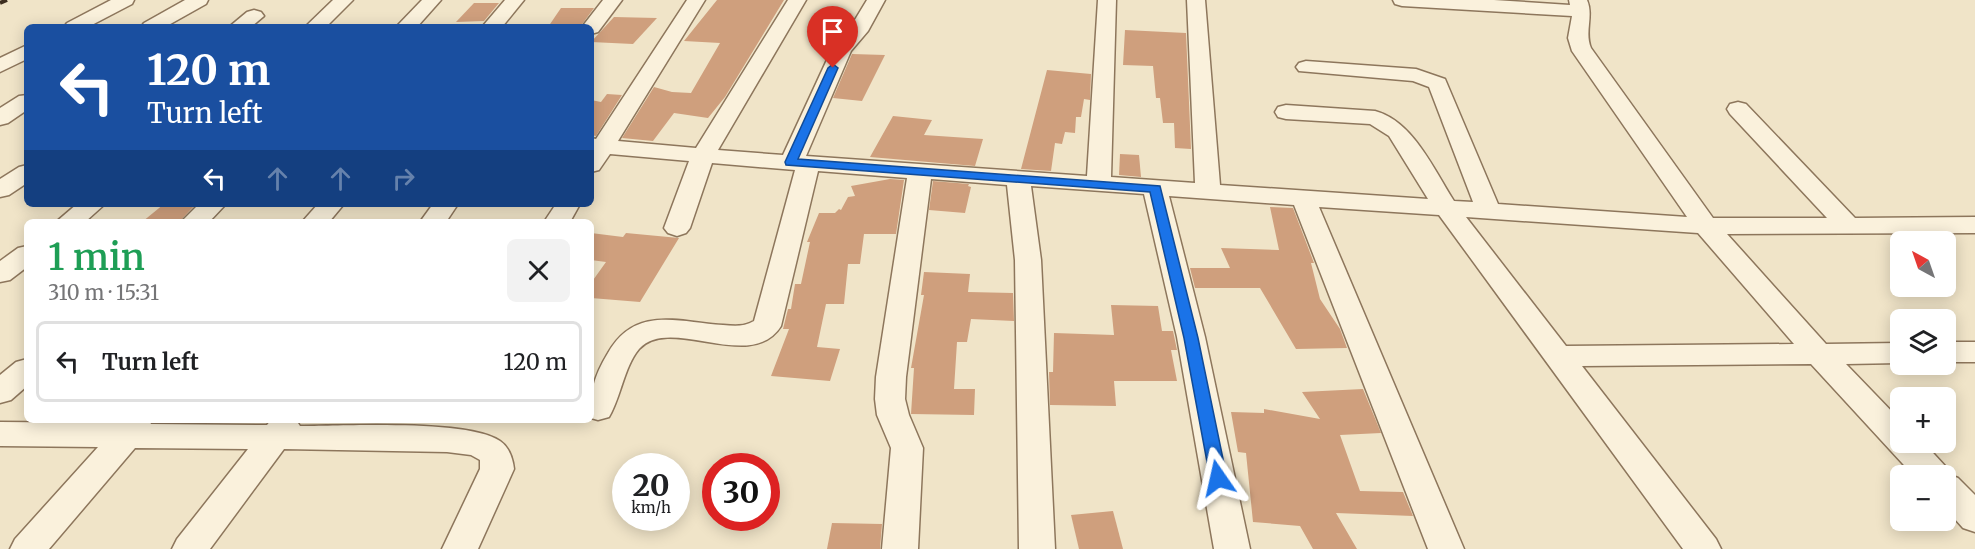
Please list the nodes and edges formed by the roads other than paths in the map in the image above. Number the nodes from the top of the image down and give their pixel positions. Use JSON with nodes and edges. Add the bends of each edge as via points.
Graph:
{"nodes":[{"id":1,"x":125,"y":0,"type":"edge"},
{"id":2,"x":199,"y":0,"type":"edge"},
{"id":3,"x":344,"y":0,"type":"edge"},
{"id":4,"x":432,"y":0,"type":"edge"},
{"id":5,"x":515,"y":0,"type":"edge"},
{"id":6,"x":613,"y":0,"type":"edge"},
{"id":7,"x":696,"y":0,"type":"edge"},
{"id":8,"x":797,"y":0,"type":"edge"},
{"id":9,"x":876,"y":0,"type":"edge"},
{"id":10,"x":1107,"y":0,"type":"edge"},
{"id":11,"x":1196,"y":0,"type":"edge"},
{"id":12,"x":1402,"y":0,"type":"edge"},
{"id":13,"x":1580,"y":5,"type":"edge"},
{"id":14,"x":80,"y":24,"type":"edge"},
{"id":15,"x":156,"y":24,"type":"edge"},
{"id":16,"x":318,"y":24,"type":"edge"},
{"id":17,"x":409,"y":24,"type":"edge"},
{"id":18,"x":495,"y":24,"type":"edge"},
{"id":19,"x":594,"y":24,"type":"edge"},
{"id":20,"x":24,"y":53,"type":"edge"},
{"id":21,"x":0,"y":66,"type":"edge"},
{"id":22,"x":1306,"y":67,"type":"dead end"},
{"id":23,"x":0,"y":95,"type":"edge"},
{"id":24,"x":24,"y":99,"type":"edge"},
{"id":25,"x":24,"y":101,"type":"edge"},
{"id":26,"x":1738,"y":109,"type":"dead end"},
{"id":27,"x":1286,"y":112,"type":"dead end"},
{"id":28,"x":0,"y":118,"type":"edge"},
{"id":29,"x":595,"y":152,"type":"edge"},
{"id":30,"x":703,"y":155,"type":"junction"},
{"id":31,"x":800,"y":163,"type":"junction"},
{"id":32,"x":920,"y":172,"type":"junction"},
{"id":33,"x":24,"y":174,"type":"edge"},
{"id":34,"x":1018,"y":179,"type":"junction"},
{"id":35,"x":1099,"y":185,"type":"junction"},
{"id":36,"x":1155,"y":189,"type":"junction"},
{"id":37,"x":0,"y":190,"type":"edge"},
{"id":38,"x":1208,"y":193,"type":"junction"},
{"id":39,"x":1304,"y":200,"type":"junction"},
{"id":40,"x":89,"y":207,"type":"edge"},
{"id":41,"x":211,"y":207,"type":"edge"},
{"id":42,"x":329,"y":207,"type":"edge"},
{"id":43,"x":1447,"y":209,"type":"junction"},
{"id":44,"x":1489,"y":212,"type":"junction"},
{"id":45,"x":73,"y":219,"type":"edge"},
{"id":46,"x":197,"y":219,"type":"edge"},
{"id":47,"x":318,"y":219,"type":"edge"},
{"id":48,"x":1975,"y":225,"type":"edge"},
{"id":49,"x":1706,"y":226,"type":"junction"},
{"id":50,"x":1849,"y":226,"type":"junction"},
{"id":51,"x":677,"y":228,"type":"dead end"},
{"id":52,"x":24,"y":256,"type":"edge"},
{"id":53,"x":0,"y":274,"type":"edge"},
{"id":54,"x":1956,"y":352,"type":"edge"},
{"id":55,"x":1975,"y":352,"type":"edge"},
{"id":56,"x":1890,"y":353,"type":"edge"},
{"id":57,"x":1818,"y":354,"type":"junction"},
{"id":58,"x":1558,"y":357,"type":"junction"},
{"id":59,"x":24,"y":372,"type":"edge"},
{"id":60,"x":0,"y":392,"type":"edge"},
{"id":61,"x":598,"y":409,"type":"dead end"},
{"id":62,"x":134,"y":428,"type":"edge"},
{"id":63,"x":283,"y":429,"type":"edge"},
{"id":64,"x":1890,"y":429,"type":"edge"},
{"id":65,"x":432,"y":430,"type":"edge"},
{"id":66,"x":0,"y":434,"type":"edge"},
{"id":67,"x":1913,"y":453,"type":"edge"},
{"id":68,"x":1924,"y":465,"type":"edge"},
{"id":69,"x":1956,"y":498,"type":"edge"},
{"id":70,"x":1975,"y":518,"type":"edge"},
{"id":71,"x":28,"y":549,"type":"edge"},
{"id":72,"x":190,"y":549,"type":"edge"},
{"id":73,"x":460,"y":549,"type":"edge"},
{"id":74,"x":900,"y":549,"type":"edge"},
{"id":75,"x":1037,"y":549,"type":"edge"},
{"id":76,"x":1232,"y":549,"type":"edge"},
{"id":77,"x":1446,"y":549,"type":"edge"},
{"id":78,"x":1703,"y":549,"type":"edge"}],
"edges":[{"from":1,"to":14,"type":"street"},
{"from":2,"to":15,"type":"street"},
{"from":3,"to":16,"type":"street"},
{"from":4,"to":17,"type":"street"},
{"from":5,"to":18,"type":"street"},
{"from":6,"to":19,"type":"street"},
{"from":7,"to":29,"type":"street"},
{"from":8,"to":30,"type":"street"},
{"from":9,"to":31,"type":"street","via":[[842,49]]},
{"from":10,"to":35,"type":"street"},
{"from":11,"to":38,"type":"street"},
{"from":12,"to":13,"type":"street"},
{"from":13,"to":49,"type":"street","via":[[1579,43],[1589,61]]},
{"from":20,"to":21,"type":"street"},
{"from":22,"to":44,"type":"street","via":[[1416,75],[1438,83]]},
{"from":23,"to":24,"type":"street"},
{"from":25,"to":28,"type":"street"},
{"from":26,"to":50,"type":"street"},
{"from":27,"to":43,"type":"street","via":[[1375,118],[1387,124],[1398,132]]},
{"from":29,"to":30,"type":"street"},
{"from":30,"to":31,"type":"street"},
{"from":30,"to":51,"type":"street"},
{"from":31,"to":32,"type":"street"},
{"from":31,"to":61,"type":"street","via":[[767,326],[743,335],[660,328],[638,334],[626,348]]},
{"from":32,"to":34,"type":"street"},
{"from":32,"to":74,"type":"street","via":[[891,377],[893,416],[907,448]]},
{"from":33,"to":37,"type":"street"},
{"from":34,"to":35,"type":"street"},
{"from":34,"to":75,"type":"street","via":[[1028,260]]},
{"from":35,"to":36,"type":"street"},
{"from":36,"to":38,"type":"street"},
{"from":36,"to":76,"type":"street","via":[[1191,338]]},
{"from":38,"to":39,"type":"street"},
{"from":39,"to":43,"type":"street"},
{"from":39,"to":77,"type":"street"},
{"from":40,"to":45,"type":"street"},
{"from":41,"to":46,"type":"street"},
{"from":42,"to":47,"type":"street"},
{"from":43,"to":44,"type":"street"},
{"from":43,"to":58,"type":"street"},
{"from":44,"to":49,"type":"street"},
{"from":48,"to":50,"type":"street"},
{"from":49,"to":50,"type":"street"},
{"from":49,"to":57,"type":"street"},
{"from":52,"to":53,"type":"street"},
{"from":54,"to":55,"type":"street"},
{"from":56,"to":57,"type":"street"},
{"from":57,"to":58,"type":"street"},
{"from":57,"to":64,"type":"street"},
{"from":58,"to":78,"type":"street"},
{"from":59,"to":60,"type":"street"},
{"from":62,"to":63,"type":"street"},
{"from":62,"to":66,"type":"street"},
{"from":62,"to":71,"type":"street"},
{"from":63,"to":65,"type":"street"},
{"from":63,"to":72,"type":"street"},
{"from":65,"to":73,"type":"street","via":[[484,446],[498,462]]},
{"from":67,"to":68,"type":"street"},
{"from":69,"to":70,"type":"street"}]}
